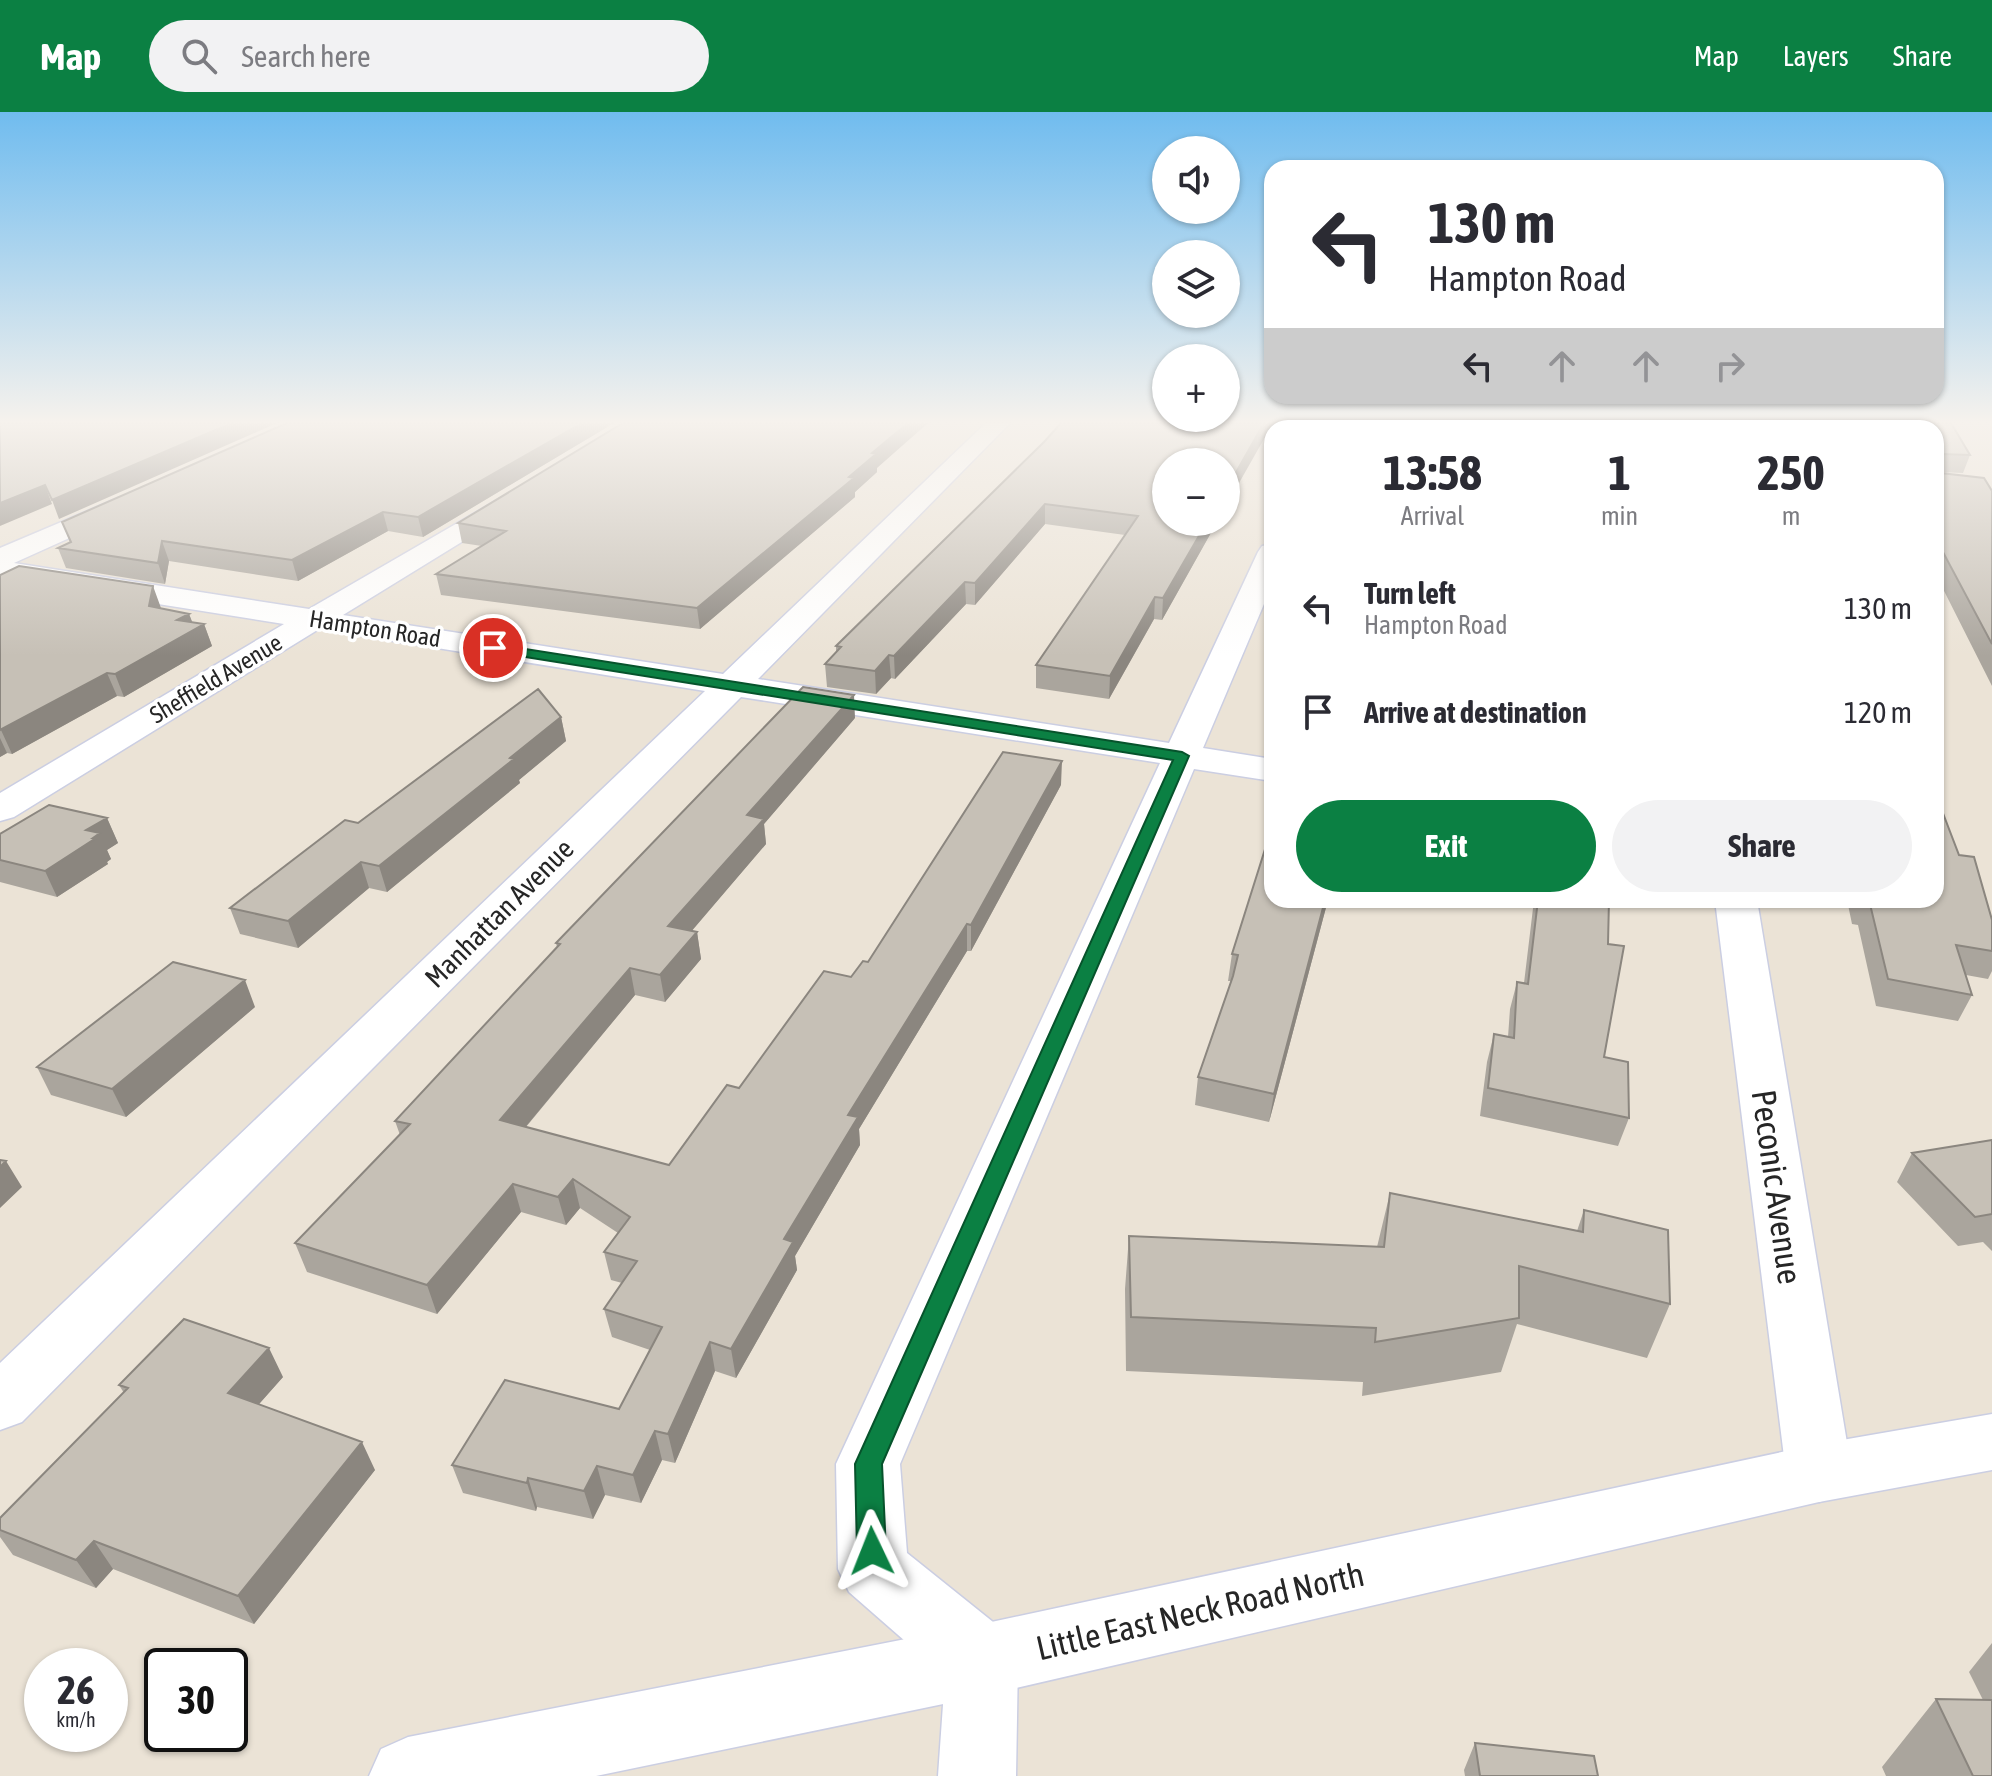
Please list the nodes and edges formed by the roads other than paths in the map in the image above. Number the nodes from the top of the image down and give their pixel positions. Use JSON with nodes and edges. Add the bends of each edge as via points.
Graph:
{"nodes":[{"id":1,"x":130,"y":501,"type":"edge"},
{"id":2,"x":511,"y":501,"type":"edge"},
{"id":3,"x":919,"y":501,"type":"edge"},
{"id":4,"x":0,"y":559,"type":"edge"},
{"id":5,"x":0,"y":570,"type":"edge"},
{"id":6,"x":1264,"y":570,"type":"edge"},
{"id":7,"x":315,"y":620,"type":"junction"},
{"id":8,"x":730,"y":685,"type":"junction"},
{"id":9,"x":1182,"y":756,"type":"junction"},
{"id":10,"x":1264,"y":769,"type":"edge"},
{"id":11,"x":0,"y":809,"type":"edge"},
{"id":12,"x":1737,"y":908,"type":"edge"},
{"id":13,"x":0,"y":1403,"type":"edge"},
{"id":14,"x":1992,"y":1442,"type":"edge"},
{"id":15,"x":1819,"y":1473,"type":"junction"},
{"id":16,"x":982,"y":1660,"type":"junction"},
{"id":17,"x":408,"y":1776,"type":"edge"},
{"id":18,"x":977,"y":1776,"type":"edge"}],
"edges":[{"from":1,"to":4,"type":"street"},
{"from":2,"to":7,"type":"street","name":"Sheffield Avenue"},
{"from":3,"to":8,"type":"street","name":"Manhattan Avenue"},
{"from":5,"to":7,"type":"street","name":"Hampton Road"},
{"from":6,"to":9,"type":"street"},
{"from":7,"to":8,"type":"street","name":"Hampton Road"},
{"from":7,"to":11,"type":"street","name":"Sheffield Avenue"},
{"from":8,"to":9,"type":"street","name":"Hampton Road"},
{"from":8,"to":13,"type":"street","name":"Manhattan Avenue"},
{"from":9,"to":10,"type":"street","name":"Hampton Road"},
{"from":9,"to":16,"type":"street","via":[[868,1464],[873,1569]]},
{"from":12,"to":15,"type":"street","name":"Peconic Avenue"},
{"from":14,"to":15,"type":"street","name":"Little East Neck Road North"},
{"from":15,"to":16,"type":"street","name":"Little East Neck Road North"},
{"from":16,"to":17,"type":"street","name":"Little East Neck Road North"},
{"from":16,"to":18,"type":"street"}]}
